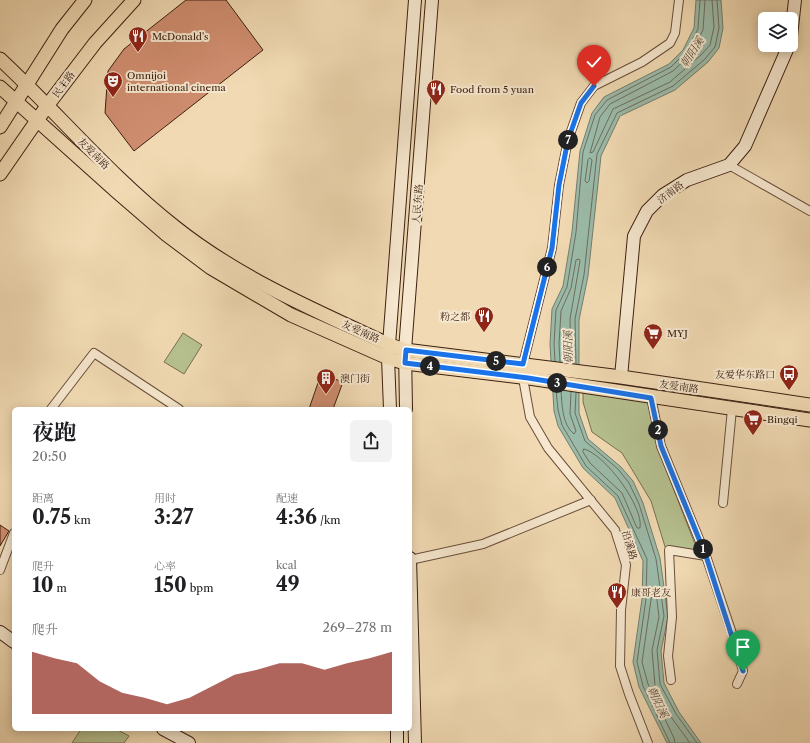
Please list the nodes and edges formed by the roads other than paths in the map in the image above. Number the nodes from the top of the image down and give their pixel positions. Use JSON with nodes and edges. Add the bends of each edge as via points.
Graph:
{"nodes":[{"id":1,"x":85,"y":0,"type":"edge"},
{"id":2,"x":134,"y":0,"type":"edge"},
{"id":3,"x":415,"y":0,"type":"edge"},
{"id":4,"x":432,"y":0,"type":"edge"},
{"id":5,"x":679,"y":0,"type":"edge"},
{"id":6,"x":795,"y":0,"type":"edge"},
{"id":7,"x":794,"y":12,"type":"edge"},
{"id":8,"x":787,"y":52,"type":"edge"},
{"id":9,"x":0,"y":59,"type":"edge"},
{"id":10,"x":27,"y":84,"type":"junction"},
{"id":11,"x":0,"y":87,"type":"edge"},
{"id":12,"x":16,"y":102,"type":"junction"},
{"id":13,"x":47,"y":106,"type":"junction"},
{"id":14,"x":36,"y":122,"type":"junction"},
{"id":15,"x":0,"y":127,"type":"edge"},
{"id":16,"x":729,"y":165,"type":"junction"},
{"id":17,"x":0,"y":174,"type":"edge"},
{"id":18,"x":810,"y":211,"type":"edge"},
{"id":19,"x":390,"y":345,"type":"junction"},
{"id":20,"x":405,"y":356,"type":"junction"},
{"id":21,"x":388,"y":358,"type":"junction"},
{"id":22,"x":527,"y":365,"type":"junction"},
{"id":23,"x":615,"y":377,"type":"junction"},
{"id":24,"x":526,"y":378,"type":"junction"},
{"id":25,"x":651,"y":398,"type":"junction"},
{"id":26,"x":810,"y":405,"type":"edge"},
{"id":27,"x":52,"y":407,"type":"edge"},
{"id":28,"x":176,"y":407,"type":"edge"},
{"id":29,"x":390,"y":407,"type":"edge"},
{"id":30,"x":406,"y":407,"type":"edge"},
{"id":31,"x":732,"y":409,"type":"junction"},
{"id":32,"x":810,"y":420,"type":"edge"},
{"id":33,"x":591,"y":500,"type":"junction"},
{"id":34,"x":723,"y":503,"type":"dead end"},
{"id":35,"x":12,"y":538,"type":"edge"},
{"id":36,"x":706,"y":556,"type":"junction"},
{"id":37,"x":412,"y":559,"type":"edge"},
{"id":38,"x":0,"y":570,"type":"edge"},
{"id":39,"x":0,"y":632,"type":"edge"},
{"id":40,"x":12,"y":641,"type":"edge"},
{"id":41,"x":412,"y":651,"type":"edge"},
{"id":42,"x":671,"y":680,"type":"dead end"},
{"id":43,"x":737,"y":684,"type":"dead end"},
{"id":44,"x":168,"y":731,"type":"edge"},
{"id":45,"x":397,"y":731,"type":"edge"},
{"id":46,"x":189,"y":743,"type":"edge"},
{"id":47,"x":397,"y":743,"type":"edge"},
{"id":48,"x":414,"y":743,"type":"edge"},
{"id":49,"x":648,"y":743,"type":"edge"}],
"edges":[{"from":1,"to":10,"type":"main road"},
{"from":2,"to":13,"type":"main road","name":"民主路","via":[[95,43]]},
{"from":3,"to":19,"type":"main road","name":"人民东路"},
{"from":4,"to":20,"type":"main road","name":"人民东路"},
{"from":5,"to":22,"type":"street","via":[[675,34],[670,43],[642,62],[594,86],[581,103],[568,140],[559,185],[552,248]]},
{"from":6,"to":7,"type":"main road"},
{"from":8,"to":16,"type":"main road","via":[[745,146]]},
{"from":9,"to":10,"type":"main road","name":"友爱南路"},
{"from":10,"to":12,"type":"main road"},
{"from":10,"to":13,"type":"main road","name":"友爱南路"},
{"from":11,"to":12,"type":"main road","name":"友爱南路"},
{"from":12,"to":14,"type":"main road","name":"友爱南路"},
{"from":12,"to":15,"type":"main road"},
{"from":13,"to":14,"type":"main road","name":"民主路"},
{"from":13,"to":19,"type":"main road","name":"友爱南路","via":[[126,185],[175,227],[216,257],[297,302]]},
{"from":14,"to":17,"type":"main road","name":"民主路"},
{"from":14,"to":21,"type":"main road","name":"友爱南路","via":[[167,235],[211,268],[291,314]]},
{"from":16,"to":18,"type":"street"},
{"from":16,"to":23,"type":"main road","name":"济南路","via":[[686,180],[663,195],[647,211],[634,236]]},
{"from":19,"to":20,"type":"main road","name":"友爱南路"},
{"from":19,"to":21,"type":"main road","name":"人民东路"},
{"from":20,"to":21,"type":"main road","name":"友爱南路"},
{"from":20,"to":22,"type":"main road","name":"友爱南路"},
{"from":20,"to":24,"type":"main road","name":"友爱南路"},
{"from":20,"to":30,"type":"main road","name":"人民东路"},
{"from":21,"to":29,"type":"main road","name":"人民东路"},
{"from":22,"to":23,"type":"main road","name":"友爱南路"},
{"from":23,"to":26,"type":"main road","name":"友爱南路"},
{"from":24,"to":25,"type":"main road","name":"友爱南路"},
{"from":24,"to":33,"type":"street","name":"沿溪路","via":[[530,417],[548,448]]},
{"from":25,"to":31,"type":"main road","name":"友爱南路"},
{"from":25,"to":36,"type":"street","via":[[661,446]]},
{"from":27,"to":28,"type":"street","via":[[94,353]]},
{"from":31,"to":32,"type":"main road","name":"友爱南路"},
{"from":31,"to":34,"type":"street"},
{"from":33,"to":37,"type":"street","via":[[484,544]]},
{"from":33,"to":49,"type":"street","name":"沿溪路","via":[[615,530],[626,565],[621,610],[620,666]]},
{"from":35,"to":38,"type":"street"},
{"from":36,"to":42,"type":"street","via":[[669,550],[672,617],[668,656]]},
{"from":36,"to":43,"type":"street","via":[[743,671]]},
{"from":39,"to":40,"type":"main road"},
{"from":41,"to":48,"type":"main road"},
{"from":44,"to":46,"type":"main road"},
{"from":45,"to":47,"type":"main road"}]}
